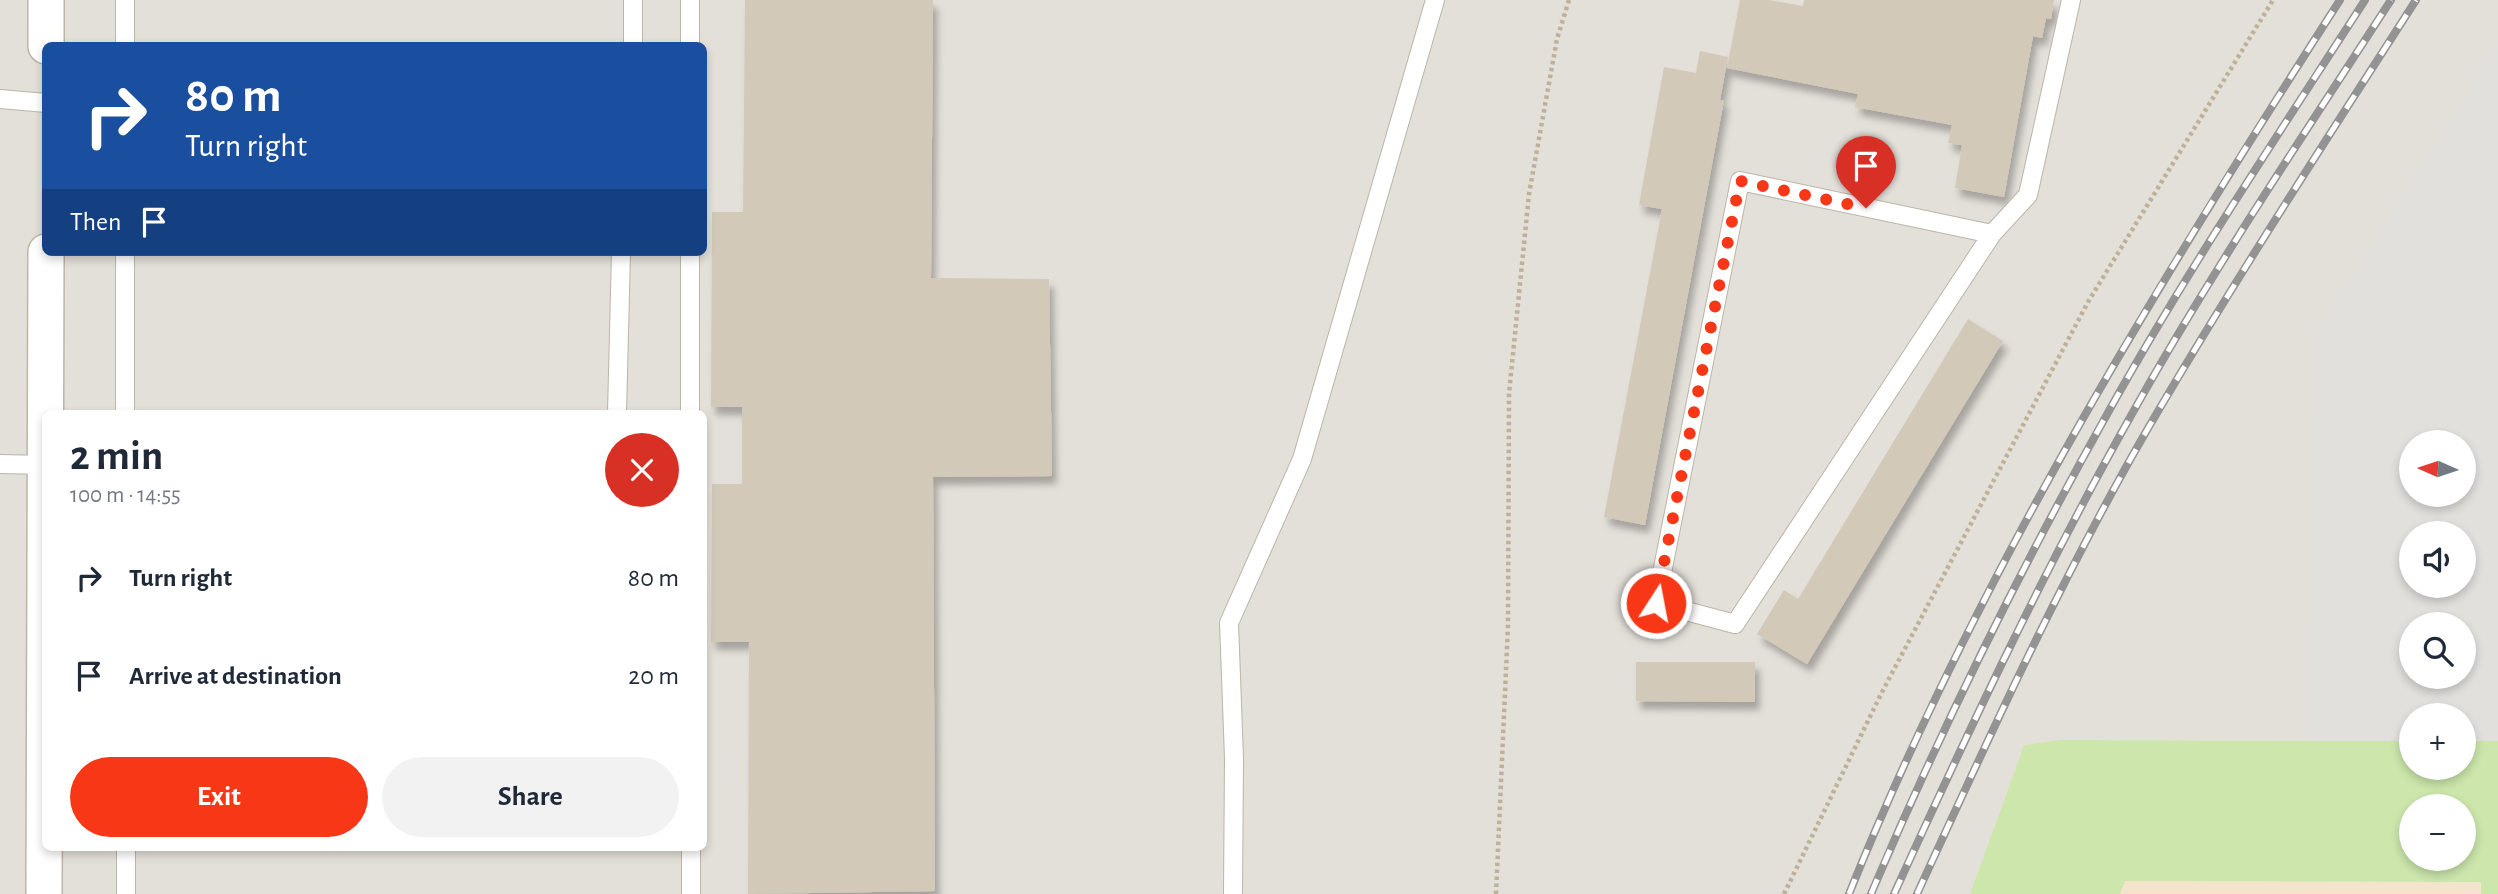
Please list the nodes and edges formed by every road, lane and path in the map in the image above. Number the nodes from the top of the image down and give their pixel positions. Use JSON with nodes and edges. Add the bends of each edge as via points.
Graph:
{"nodes":[{"id":1,"x":46,"y":0,"type":"edge"},
{"id":2,"x":125,"y":0,"type":"edge"},
{"id":3,"x":633,"y":0,"type":"edge"},
{"id":4,"x":690,"y":0,"type":"edge"},
{"id":5,"x":1435,"y":0,"type":"edge"},
{"id":6,"x":1569,"y":0,"type":"edge"},
{"id":7,"x":2071,"y":0,"type":"edge"},
{"id":8,"x":2273,"y":0,"type":"edge"},
{"id":9,"x":46,"y":42,"type":"edge"},
{"id":10,"x":125,"y":42,"type":"edge"},
{"id":11,"x":633,"y":42,"type":"edge"},
{"id":12,"x":690,"y":42,"type":"edge"},
{"id":13,"x":0,"y":100,"type":"edge"},
{"id":14,"x":42,"y":103,"type":"edge"},
{"id":15,"x":1992,"y":234,"type":"junction"},
{"id":16,"x":46,"y":256,"type":"edge"},
{"id":17,"x":125,"y":256,"type":"edge"},
{"id":18,"x":621,"y":256,"type":"edge"},
{"id":19,"x":690,"y":256,"type":"edge"},
{"id":20,"x":45,"y":410,"type":"edge"},
{"id":21,"x":125,"y":410,"type":"edge"},
{"id":22,"x":617,"y":410,"type":"edge"},
{"id":23,"x":690,"y":410,"type":"edge"},
{"id":24,"x":0,"y":464,"type":"edge"},
{"id":25,"x":42,"y":465,"type":"edge"},
{"id":26,"x":44,"y":851,"type":"edge"},
{"id":27,"x":125,"y":851,"type":"edge"},
{"id":28,"x":691,"y":851,"type":"edge"},
{"id":29,"x":44,"y":894,"type":"edge"},
{"id":30,"x":125,"y":894,"type":"edge"},
{"id":31,"x":691,"y":894,"type":"edge"},
{"id":32,"x":1233,"y":894,"type":"edge"},
{"id":33,"x":1496,"y":894,"type":"edge"},
{"id":34,"x":1784,"y":894,"type":"edge"}],
"edges":[{"from":1,"to":9,"type":"street"},
{"from":2,"to":10,"type":"lane"},
{"from":3,"to":11,"type":"lane"},
{"from":4,"to":12,"type":"lane"},
{"from":5,"to":32,"type":"lane","via":[[1302,458],[1229,623]]},
{"from":6,"to":33,"type":"path","via":[[1557,39],[1529,194],[1509,394],[1508,626]]},
{"from":7,"to":15,"type":"lane","via":[[2028,195]]},
{"from":8,"to":34,"type":"path","via":[[2088,302],[1881,694]]},
{"from":13,"to":14,"type":"lane"},
{"from":15,"to":15,"type":"lane","via":[[1740,181],[1656,603],[1735,624]]},
{"from":16,"to":20,"type":"street"},
{"from":17,"to":21,"type":"lane"},
{"from":18,"to":22,"type":"lane"},
{"from":19,"to":23,"type":"lane"},
{"from":24,"to":25,"type":"lane"},
{"from":26,"to":29,"type":"street"},
{"from":27,"to":30,"type":"lane"},
{"from":28,"to":31,"type":"lane"}]}
